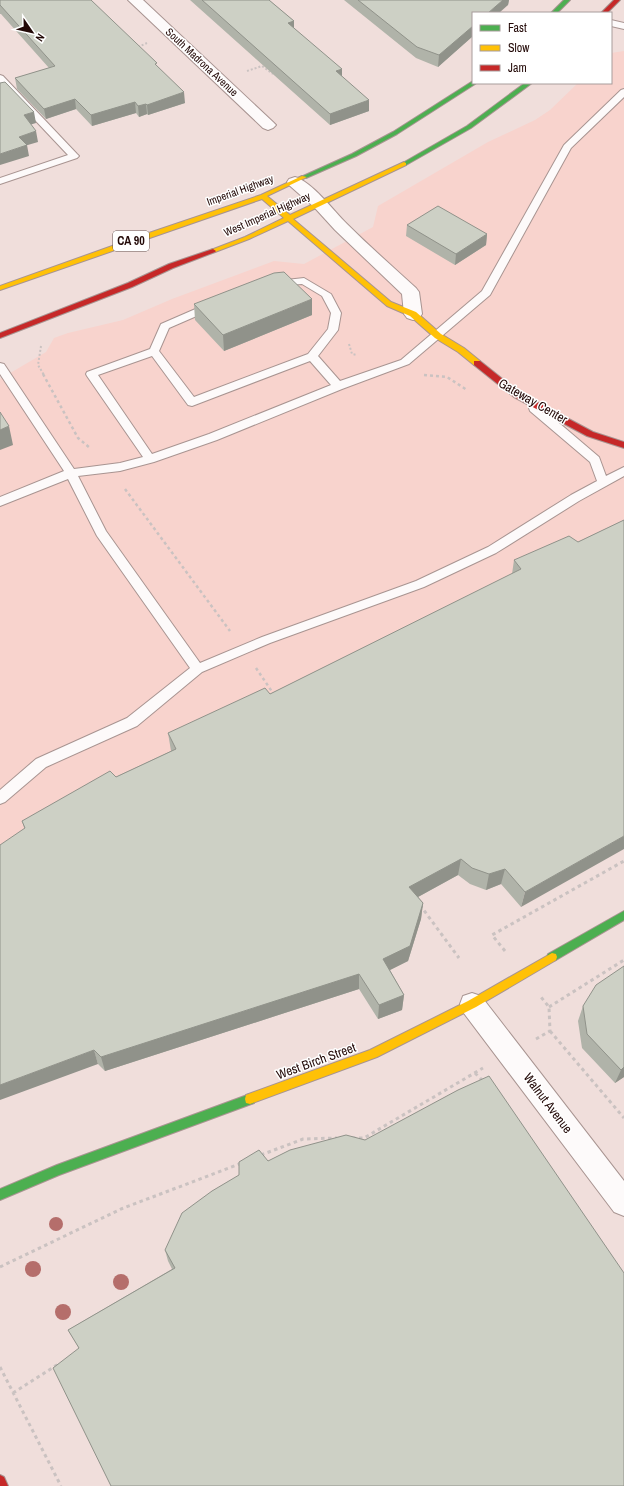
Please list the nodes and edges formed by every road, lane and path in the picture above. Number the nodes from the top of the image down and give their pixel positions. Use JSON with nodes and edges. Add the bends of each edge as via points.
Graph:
{"nodes":[{"id":1,"x":135,"y":0,"type":"edge"},
{"id":2,"x":567,"y":0,"type":"edge"},
{"id":3,"x":617,"y":0,"type":"edge"},
{"id":4,"x":555,"y":12,"type":"edge"},
{"id":5,"x":605,"y":12,"type":"edge"},
{"id":6,"x":612,"y":23,"type":"edge"},
{"id":7,"x":624,"y":26,"type":"edge"},
{"id":8,"x":150,"y":43,"type":"dead end"},
{"id":9,"x":142,"y":50,"type":"edge"},
{"id":10,"x":247,"y":71,"type":"dead end"},
{"id":11,"x":273,"y":74,"type":"edge"},
{"id":12,"x":0,"y":78,"type":"edge"},
{"id":13,"x":472,"y":84,"type":"edge"},
{"id":14,"x":528,"y":84,"type":"edge"},
{"id":15,"x":624,"y":92,"type":"edge"},
{"id":16,"x":268,"y":125,"type":"dead end"},
{"id":17,"x":0,"y":181,"type":"edge"},
{"id":18,"x":295,"y":182,"type":"junction"},
{"id":19,"x":263,"y":196,"type":"junction"},
{"id":20,"x":320,"y":204,"type":"junction"},
{"id":21,"x":289,"y":219,"type":"junction"},
{"id":22,"x":270,"y":284,"type":"edge"},
{"id":23,"x":0,"y":288,"type":"edge"},
{"id":24,"x":220,"y":302,"type":"edge"},
{"id":25,"x":413,"y":314,"type":"junction"},
{"id":26,"x":0,"y":336,"type":"edge"},
{"id":27,"x":438,"y":336,"type":"junction"},
{"id":28,"x":349,"y":344,"type":"dead end"},
{"id":29,"x":154,"y":352,"type":"junction"},
{"id":30,"x":312,"y":356,"type":"junction"},
{"id":31,"x":359,"y":356,"type":"dead end"},
{"id":32,"x":405,"y":362,"type":"junction"},
{"id":33,"x":0,"y":366,"type":"edge"},
{"id":34,"x":338,"y":386,"type":"junction"},
{"id":35,"x":474,"y":394,"type":"dead end"},
{"id":36,"x":517,"y":395,"type":"junction"},
{"id":37,"x":624,"y":445,"type":"edge"},
{"id":38,"x":150,"y":460,"type":"junction"},
{"id":39,"x":624,"y":471,"type":"edge"},
{"id":40,"x":70,"y":473,"type":"junction"},
{"id":41,"x":603,"y":482,"type":"junction"},
{"id":42,"x":0,"y":502,"type":"edge"},
{"id":43,"x":198,"y":669,"type":"junction"},
{"id":44,"x":0,"y":798,"type":"edge"},
{"id":45,"x":624,"y":861,"type":"edge"},
{"id":46,"x":624,"y":915,"type":"edge"},
{"id":47,"x":624,"y":960,"type":"edge"},
{"id":48,"x":524,"y":974,"type":"junction"},
{"id":49,"x":472,"y":1004,"type":"junction"},
{"id":50,"x":549,"y":1007,"type":"junction"},
{"id":51,"x":550,"y":1031,"type":"junction"},
{"id":52,"x":510,"y":1053,"type":"junction"},
{"id":53,"x":475,"y":1073,"type":"junction"},
{"id":54,"x":484,"y":1083,"type":"edge"},
{"id":55,"x":624,"y":1118,"type":"edge"},
{"id":56,"x":341,"y":1138,"type":"edge"},
{"id":57,"x":349,"y":1138,"type":"edge"},
{"id":58,"x":259,"y":1156,"type":"edge"},
{"id":59,"x":244,"y":1162,"type":"edge"},
{"id":60,"x":0,"y":1195,"type":"edge"},
{"id":61,"x":624,"y":1203,"type":"edge"},
{"id":62,"x":0,"y":1267,"type":"edge"},
{"id":63,"x":66,"y":1359,"type":"edge"},
{"id":64,"x":0,"y":1367,"type":"edge"},
{"id":65,"x":13,"y":1393,"type":"junction"},
{"id":66,"x":0,"y":1480,"type":"edge"},
{"id":67,"x":2,"y":1486,"type":"edge"},
{"id":68,"x":61,"y":1486,"type":"edge"}],
"edges":[{"from":1,"to":16,"type":"street","name":"South Madrona Avenue"},
{"from":2,"to":4,"type":"main road"},
{"from":3,"to":5,"type":"main road"},
{"from":6,"to":7,"type":"lane"},
{"from":8,"to":9,"type":"path","via":[[138,46]]},
{"from":10,"to":11,"type":"path","via":[[262,66]]},
{"from":12,"to":17,"type":"lane","via":[[74,156]]},
{"from":13,"to":18,"type":"main road","name":"Imperial Highway","number":"CA 90","via":[[395,133]]},
{"from":14,"to":20,"type":"main road","name":"West Imperial Highway","via":[[469,127],[402,165]]},
{"from":15,"to":27,"type":"lane","via":[[567,147],[486,293]]},
{"from":18,"to":19,"type":"main road","name":"Imperial Highway","number":"CA 90"},
{"from":18,"to":20,"type":"street"},
{"from":19,"to":21,"type":"main road","name":"Gateway Center"},
{"from":19,"to":23,"type":"main road","name":"Imperial Highway","number":"CA 90"},
{"from":20,"to":21,"type":"main road","name":"West Imperial Highway"},
{"from":20,"to":25,"type":"street","via":[[410,292]]},
{"from":21,"to":25,"type":"main road","name":"Gateway Center","via":[[389,304]]},
{"from":21,"to":26,"type":"main road","name":"West Imperial Highway"},
{"from":22,"to":30,"type":"lane","via":[[304,281],[326,294],[336,314],[333,330]]},
{"from":24,"to":29,"type":"lane","via":[[165,326]]},
{"from":25,"to":27,"type":"main road","name":"Gateway Center"},
{"from":27,"to":32,"type":"lane"},
{"from":27,"to":36,"type":"main road","name":"Gateway Center","via":[[461,350]]},
{"from":28,"to":31,"type":"path","via":[[352,354]]},
{"from":29,"to":30,"type":"lane","via":[[192,402]]},
{"from":29,"to":38,"type":"lane","via":[[91,374]]},
{"from":30,"to":34,"type":"lane"},
{"from":32,"to":34,"type":"lane"},
{"from":32,"to":35,"type":"path","via":[[419,375],[447,377]]},
{"from":33,"to":40,"type":"lane"},
{"from":34,"to":38,"type":"lane"},
{"from":36,"to":37,"type":"main road","name":"Gateway Center","via":[[590,434]]},
{"from":36,"to":41,"type":"lane","via":[[595,460]]},
{"from":38,"to":40,"type":"lane","via":[[120,467]]},
{"from":39,"to":41,"type":"lane"},
{"from":40,"to":42,"type":"lane"},
{"from":40,"to":43,"type":"lane","via":[[101,534]]},
{"from":41,"to":43,"type":"lane","via":[[492,550],[420,584],[266,640]]},
{"from":43,"to":44,"type":"lane","via":[[132,722],[41,763]]},
{"from":45,"to":48,"type":"path","via":[[492,934]]},
{"from":46,"to":48,"type":"main road","name":"West Birch Street"},
{"from":47,"to":50,"type":"path"},
{"from":48,"to":49,"type":"main road","name":"West Birch Street"},
{"from":48,"to":50,"type":"path"},
{"from":49,"to":52,"type":"street","name":"Walnut Avenue"},
{"from":49,"to":60,"type":"main road","name":"West Birch Street","via":[[373,1054],[72,1165]]},
{"from":50,"to":51,"type":"path"},
{"from":51,"to":52,"type":"path"},
{"from":51,"to":55,"type":"path"},
{"from":52,"to":53,"type":"path"},
{"from":52,"to":61,"type":"street","name":"Walnut Avenue"},
{"from":53,"to":54,"type":"path"},
{"from":53,"to":57,"type":"path","via":[[364,1138]]},
{"from":56,"to":58,"type":"path","via":[[303,1140]]},
{"from":59,"to":62,"type":"path","via":[[121,1209]]},
{"from":63,"to":65,"type":"path"},
{"from":64,"to":65,"type":"path"},
{"from":65,"to":68,"type":"path"},
{"from":66,"to":67,"type":"main road"}]}
